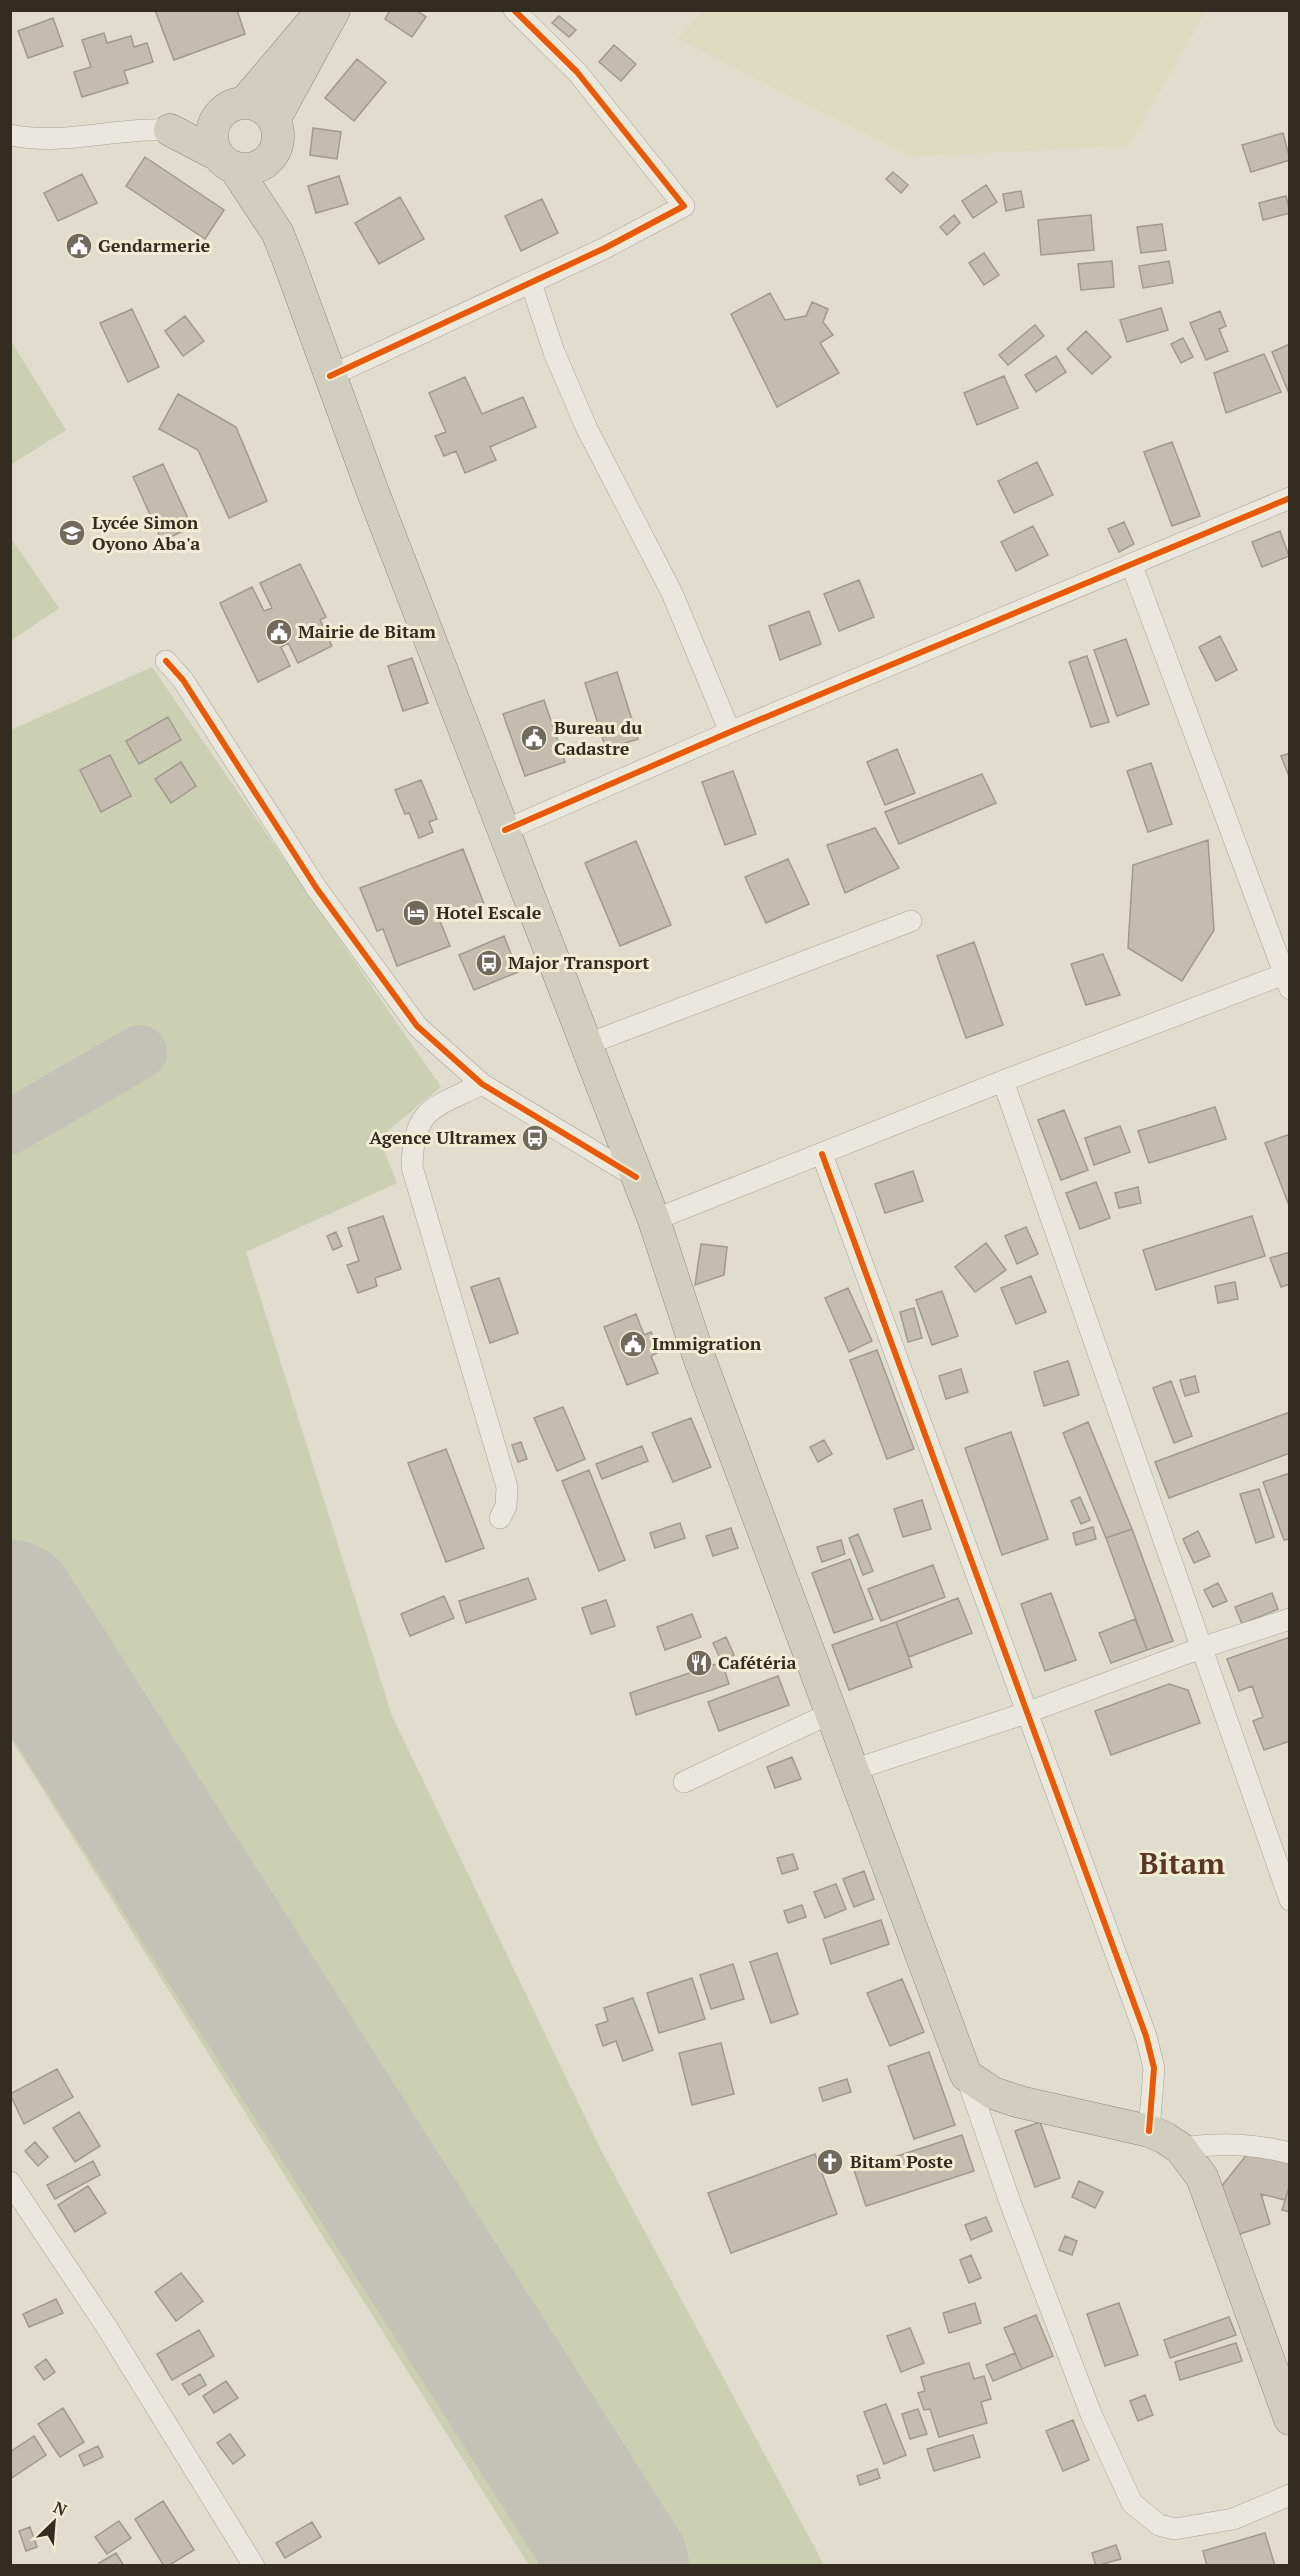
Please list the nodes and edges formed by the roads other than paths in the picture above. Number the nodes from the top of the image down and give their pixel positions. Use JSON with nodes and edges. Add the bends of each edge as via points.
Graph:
{"nodes":[{"id":1,"x":323,"y":10,"type":"edge"},
{"id":2,"x":334,"y":10,"type":"edge"},
{"id":3,"x":514,"y":10,"type":"edge"},
{"id":4,"x":231,"y":110,"type":"junction"},
{"id":5,"x":274,"y":120,"type":"junction"},
{"id":6,"x":170,"y":130,"type":"junction"},
{"id":7,"x":10,"y":135,"type":"edge"},
{"id":8,"x":270,"y":157,"type":"junction"},
{"id":9,"x":226,"y":161,"type":"junction"},
{"id":10,"x":277,"y":232,"type":"junction"},
{"id":11,"x":531,"y":283,"type":"junction"},
{"id":12,"x":330,"y":376,"type":"junction"},
{"id":13,"x":1290,"y":498,"type":"edge"},
{"id":14,"x":1132,"y":566,"type":"junction"},
{"id":15,"x":166,"y":661,"type":"dead end"},
{"id":16,"x":730,"y":732,"type":"junction"},
{"id":17,"x":505,"y":830,"type":"junction"},
{"id":18,"x":911,"y":921,"type":"dead end"},
{"id":19,"x":1288,"y":978,"type":"edge"},
{"id":20,"x":585,"y":1045,"type":"junction"},
{"id":21,"x":1004,"y":1081,"type":"junction"},
{"id":22,"x":482,"y":1084,"type":"junction"},
{"id":23,"x":822,"y":1154,"type":"junction"},
{"id":24,"x":636,"y":1177,"type":"junction"},
{"id":25,"x":654,"y":1220,"type":"junction"},
{"id":26,"x":500,"y":1518,"type":"dead end"},
{"id":27,"x":1290,"y":1619,"type":"edge"},
{"id":28,"x":1201,"y":1648,"type":"junction"},
{"id":29,"x":831,"y":1713,"type":"junction"},
{"id":30,"x":1026,"y":1713,"type":"junction"},
{"id":31,"x":853,"y":1770,"type":"junction"},
{"id":32,"x":684,"y":1782,"type":"dead end"},
{"id":33,"x":1290,"y":1900,"type":"edge"},
{"id":34,"x":966,"y":2075,"type":"junction"},
{"id":35,"x":1149,"y":2131,"type":"junction"},
{"id":36,"x":1180,"y":2148,"type":"junction"},
{"id":37,"x":1290,"y":2153,"type":"edge"},
{"id":38,"x":10,"y":2182,"type":"edge"},
{"id":39,"x":1290,"y":2419,"type":"edge"},
{"id":40,"x":1290,"y":2495,"type":"edge"},
{"id":41,"x":254,"y":2565,"type":"edge"}],
"edges":[{"from":1,"to":4,"type":"highway"},
{"from":2,"to":5,"type":"highway"},
{"from":3,"to":11,"type":"street","via":[[577,72],[684,206]]},
{"from":4,"to":5,"type":"highway","via":[[261,107]]},
{"from":4,"to":6,"type":"highway"},
{"from":4,"to":9,"type":"highway","via":[[212,136]]},
{"from":5,"to":8,"type":"highway","via":[[278,139]]},
{"from":6,"to":7,"type":"street","via":[[64,140]]},
{"from":6,"to":9,"type":"highway"},
{"from":8,"to":9,"type":"highway","via":[[254,168]]},
{"from":8,"to":10,"type":"highway"},
{"from":9,"to":10,"type":"highway"},
{"from":10,"to":12,"type":"highway"},
{"from":11,"to":12,"type":"street"},
{"from":11,"to":16,"type":"street","via":[[554,352],[587,429],[672,593]]},
{"from":12,"to":17,"type":"highway"},
{"from":13,"to":14,"type":"street"},
{"from":14,"to":16,"type":"street"},
{"from":14,"to":19,"type":"street"},
{"from":15,"to":22,"type":"street","via":[[183,680],[317,889],[417,1026]]},
{"from":16,"to":17,"type":"street"},
{"from":17,"to":20,"type":"highway"},
{"from":18,"to":20,"type":"street"},
{"from":19,"to":21,"type":"street"},
{"from":20,"to":24,"type":"highway"},
{"from":21,"to":23,"type":"street"},
{"from":21,"to":28,"type":"street"},
{"from":22,"to":24,"type":"street"},
{"from":22,"to":26,"type":"street","via":[[435,1107],[418,1122],[412,1140],[412,1167],[507,1487],[506,1506]]},
{"from":23,"to":25,"type":"street"},
{"from":23,"to":30,"type":"street"},
{"from":24,"to":25,"type":"highway"},
{"from":25,"to":29,"type":"highway","via":[[700,1360]]},
{"from":27,"to":28,"type":"street"},
{"from":28,"to":30,"type":"street"},
{"from":28,"to":33,"type":"street"},
{"from":29,"to":31,"type":"highway"},
{"from":29,"to":32,"type":"street"},
{"from":30,"to":31,"type":"street"},
{"from":30,"to":35,"type":"street","via":[[1146,2036],[1154,2078]]},
{"from":31,"to":34,"type":"highway"},
{"from":34,"to":35,"type":"highway","via":[[993,2093],[1020,2102]]},
{"from":34,"to":40,"type":"street","via":[[1091,2414],[1132,2503],[1159,2526],[1175,2529],[1233,2519]]},
{"from":35,"to":36,"type":"highway"},
{"from":36,"to":37,"type":"street","via":[[1223,2143]]},
{"from":36,"to":39,"type":"highway","via":[[1202,2177]]},
{"from":38,"to":41,"type":"street","via":[[106,2326]]}]}
